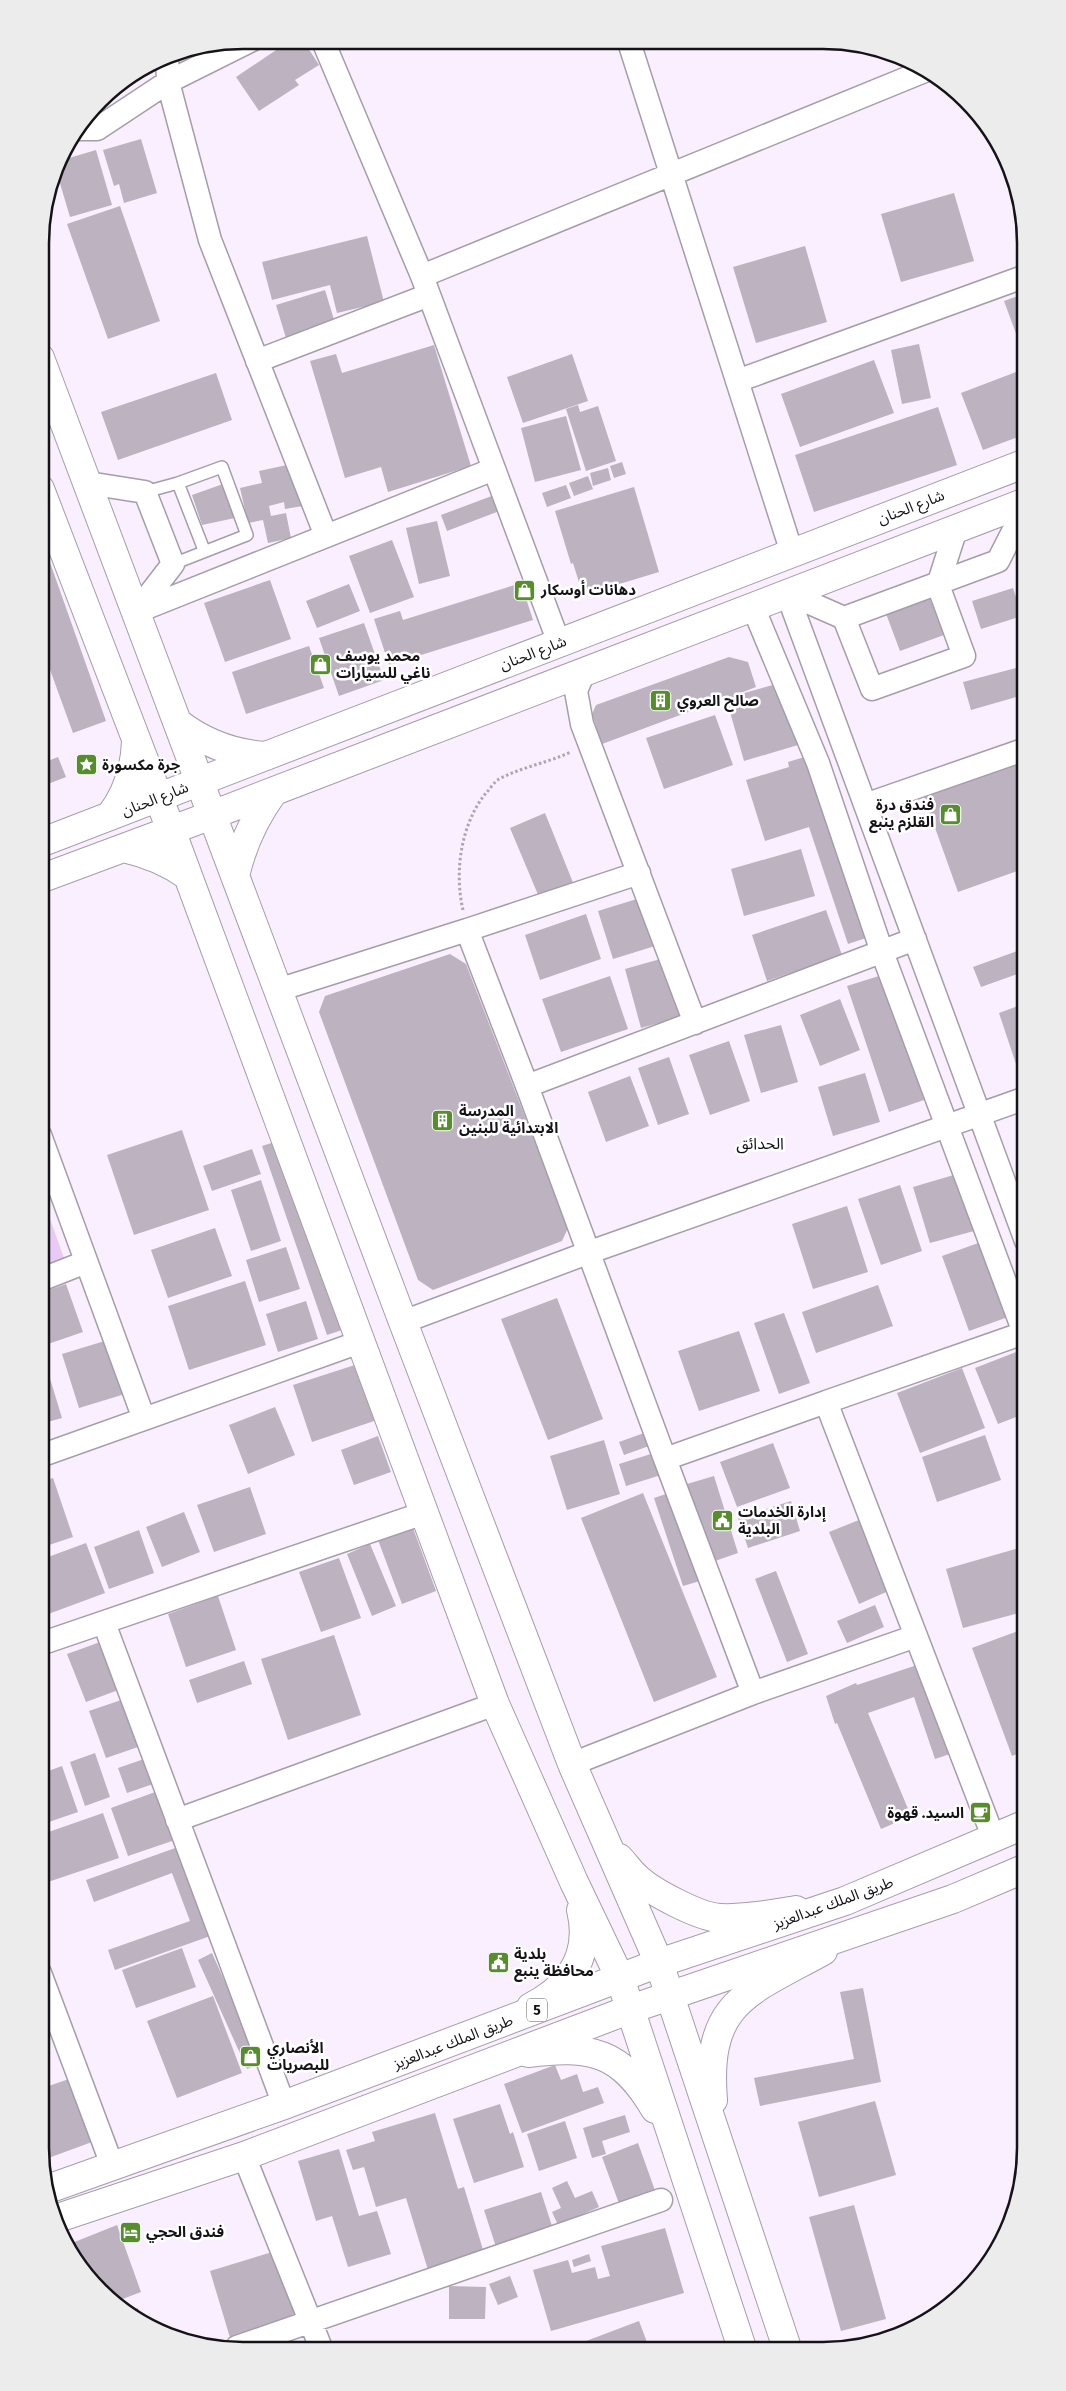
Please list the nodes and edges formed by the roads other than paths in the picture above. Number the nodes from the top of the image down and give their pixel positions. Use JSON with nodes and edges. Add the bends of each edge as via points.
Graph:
{"nodes":[{"id":1,"x":234,"y":49,"type":"edge"},
{"id":2,"x":328,"y":49,"type":"edge"},
{"id":3,"x":631,"y":49,"type":"edge"},
{"id":4,"x":167,"y":63,"type":"edge"},
{"id":5,"x":918,"y":74,"type":"edge"},
{"id":6,"x":168,"y":82,"type":"junction"},
{"id":7,"x":86,"y":129,"type":"edge"},
{"id":8,"x":671,"y":174,"type":"junction"},
{"id":9,"x":1017,"y":279,"type":"edge"},
{"id":10,"x":426,"y":286,"type":"junction"},
{"id":11,"x":257,"y":362,"type":"junction"},
{"id":12,"x":49,"y":381,"type":"edge"},
{"id":13,"x":737,"y":381,"type":"junction"},
{"id":14,"x":1017,"y":466,"type":"edge"},
{"id":15,"x":494,"y":469,"type":"junction"},
{"id":16,"x":88,"y":483,"type":"junction"},
{"id":17,"x":178,"y":483,"type":"junction"},
{"id":18,"x":145,"y":492,"type":"junction"},
{"id":19,"x":1017,"y":507,"type":"edge"},
{"id":20,"x":49,"y":513,"type":"edge"},
{"id":21,"x":1017,"y":522,"type":"edge"},
{"id":22,"x":956,"y":529,"type":"junction"},
{"id":23,"x":326,"y":536,"type":"junction"},
{"id":24,"x":204,"y":550,"type":"junction"},
{"id":25,"x":792,"y":553,"type":"junction"},
{"id":26,"x":173,"y":564,"type":"junction"},
{"id":27,"x":938,"y":585,"type":"junction"},
{"id":28,"x":787,"y":593,"type":"junction"},
{"id":29,"x":753,"y":607,"type":"junction"},
{"id":30,"x":136,"y":612,"type":"junction"},
{"id":31,"x":844,"y":618,"type":"junction"},
{"id":32,"x":559,"y":643,"type":"junction"},
{"id":33,"x":584,"y":672,"type":"junction"},
{"id":34,"x":178,"y":723,"type":"junction"},
{"id":35,"x":136,"y":741,"type":"junction"},
{"id":36,"x":1017,"y":752,"type":"edge"},
{"id":37,"x":266,"y":756,"type":"junction"},
{"id":38,"x":818,"y":763,"type":"junction"},
{"id":39,"x":851,"y":768,"type":"junction"},
{"id":40,"x":200,"y":782,"type":"junction"},
{"id":41,"x":274,"y":791,"type":"junction"},
{"id":42,"x":158,"y":798,"type":"junction"},
{"id":43,"x":865,"y":805,"type":"junction"},
{"id":44,"x":212,"y":815,"type":"junction"},
{"id":45,"x":110,"y":816,"type":"junction"},
{"id":46,"x":171,"y":830,"type":"junction"},
{"id":47,"x":49,"y":840,"type":"edge"},
{"id":48,"x":124,"y":848,"type":"junction"},
{"id":49,"x":639,"y":873,"type":"junction"},
{"id":50,"x":49,"y":876,"type":"edge"},
{"id":51,"x":188,"y":876,"type":"junction"},
{"id":52,"x":235,"y":876,"type":"junction"},
{"id":53,"x":467,"y":930,"type":"junction"},
{"id":54,"x":915,"y":940,"type":"junction"},
{"id":55,"x":882,"y":952,"type":"junction"},
{"id":56,"x":278,"y":990,"type":"junction"},
{"id":57,"x":696,"y":1023,"type":"junction"},
{"id":58,"x":527,"y":1086,"type":"junction"},
{"id":59,"x":1017,"y":1102,"type":"edge"},
{"id":60,"x":980,"y":1116,"type":"junction"},
{"id":61,"x":948,"y":1127,"type":"junction"},
{"id":62,"x":49,"y":1160,"type":"edge"},
{"id":63,"x":1017,"y":1217,"type":"edge"},
{"id":64,"x":590,"y":1252,"type":"junction"},
{"id":65,"x":86,"y":1262,"type":"junction"},
{"id":66,"x":49,"y":1276,"type":"edge"},
{"id":67,"x":1017,"y":1314,"type":"edge"},
{"id":68,"x":403,"y":1322,"type":"junction"},
{"id":69,"x":1017,"y":1339,"type":"edge"},
{"id":70,"x":360,"y":1342,"type":"junction"},
{"id":71,"x":826,"y":1402,"type":"junction"},
{"id":72,"x":144,"y":1419,"type":"junction"},
{"id":73,"x":49,"y":1453,"type":"edge"},
{"id":74,"x":665,"y":1459,"type":"junction"},
{"id":75,"x":424,"y":1513,"type":"junction"},
{"id":76,"x":104,"y":1623,"type":"junction"},
{"id":77,"x":916,"y":1636,"type":"junction"},
{"id":78,"x":49,"y":1641,"type":"edge"},
{"id":79,"x":753,"y":1694,"type":"junction"},
{"id":80,"x":495,"y":1704,"type":"junction"},
{"id":81,"x":572,"y":1764,"type":"junction"},
{"id":82,"x":177,"y":1820,"type":"junction"},
{"id":83,"x":1017,"y":1828,"type":"edge"},
{"id":84,"x":994,"y":1839,"type":"junction"},
{"id":85,"x":607,"y":1844,"type":"junction"},
{"id":86,"x":1017,"y":1872,"type":"edge"},
{"id":87,"x":574,"y":1882,"type":"junction"},
{"id":88,"x":844,"y":1901,"type":"junction"},
{"id":89,"x":856,"y":1932,"type":"junction"},
{"id":90,"x":659,"y":1963,"type":"junction"},
{"id":91,"x":620,"y":1978,"type":"junction"},
{"id":92,"x":669,"y":1996,"type":"junction"},
{"id":93,"x":49,"y":1997,"type":"edge"},
{"id":94,"x":631,"y":2009,"type":"junction"},
{"id":95,"x":490,"y":2028,"type":"junction"},
{"id":96,"x":509,"y":2056,"type":"junction"},
{"id":97,"x":284,"y":2105,"type":"junction"},
{"id":98,"x":716,"y":2134,"type":"junction"},
{"id":99,"x":676,"y":2146,"type":"junction"},
{"id":100,"x":244,"y":2156,"type":"junction"},
{"id":101,"x":112,"y":2166,"type":"junction"},
{"id":102,"x":52,"y":2188,"type":"edge"},
{"id":103,"x":661,"y":2200,"type":"dead end"},
{"id":104,"x":61,"y":2217,"type":"edge"},
{"id":105,"x":310,"y":2322,"type":"junction"},
{"id":106,"x":252,"y":2342,"type":"edge"},
{"id":107,"x":318,"y":2342,"type":"edge"},
{"id":108,"x":741,"y":2342,"type":"edge"},
{"id":109,"x":785,"y":2342,"type":"edge"}],
"edges":[{"from":1,"to":6,"type":"street"},
{"from":2,"to":10,"type":"street"},
{"from":3,"to":8,"type":"street"},
{"from":4,"to":6,"type":"street"},
{"from":5,"to":8,"type":"street"},
{"from":6,"to":7,"type":"street","via":[[97,129]]},
{"from":6,"to":11,"type":"street","via":[[210,240]]},
{"from":8,"to":10,"type":"street"},
{"from":8,"to":13,"type":"street"},
{"from":9,"to":13,"type":"street"},
{"from":10,"to":11,"type":"street"},
{"from":10,"to":15,"type":"street"},
{"from":11,"to":23,"type":"street"},
{"from":12,"to":16,"type":"main road"},
{"from":13,"to":25,"type":"street"},
{"from":14,"to":25,"type":"main road","name":"شارع الحنان"},
{"from":15,"to":23,"type":"street"},
{"from":15,"to":32,"type":"street"},
{"from":16,"to":18,"type":"street"},
{"from":16,"to":30,"type":"main road"},
{"from":17,"to":18,"type":"lane"},
{"from":17,"to":24,"type":"lane"},
{"from":17,"to":24,"type":"lane","via":[[222,467],[247,535]]},
{"from":18,"to":26,"type":"street"},
{"from":19,"to":22,"type":"main road"},
{"from":20,"to":35,"type":"main road"},
{"from":21,"to":27,"type":"street","via":[[998,561]]},
{"from":22,"to":27,"type":"street"},
{"from":22,"to":28,"type":"main road"},
{"from":23,"to":30,"type":"street"},
{"from":24,"to":26,"type":"lane"},
{"from":25,"to":32,"type":"main road","name":"شارع الحنان"},
{"from":26,"to":30,"type":"street"},
{"from":27,"to":31,"type":"street"},
{"from":27,"to":31,"type":"street","via":[[964,656],[872,689]]},
{"from":28,"to":29,"type":"main road"},
{"from":28,"to":31,"type":"street"},
{"from":28,"to":39,"type":"street"},
{"from":29,"to":33,"type":"main road"},
{"from":29,"to":38,"type":"street"},
{"from":30,"to":34,"type":"main road"},
{"from":32,"to":37,"type":"main road","name":"شارع الحنان"},
{"from":33,"to":41,"type":"main road"},
{"from":33,"to":49,"type":"street","via":[[576,691],[579,713]]},
{"from":34,"to":37,"type":"main road","via":[[195,736],[241,754]]},
{"from":34,"to":40,"type":"main road"},
{"from":35,"to":42,"type":"main road"},
{"from":35,"to":45,"type":"main road","via":[[135,762],[121,802]]},
{"from":36,"to":43,"type":"street"},
{"from":37,"to":40,"type":"main road","name":"شارع الحنان"},
{"from":38,"to":39,"type":"street"},
{"from":38,"to":55,"type":"street"},
{"from":39,"to":43,"type":"street"},
{"from":40,"to":42,"type":"main road","name":"شارع الحنان"},
{"from":40,"to":44,"type":"main road"},
{"from":41,"to":44,"type":"main road"},
{"from":41,"to":52,"type":"main road","via":[[260,810],[240,855]]},
{"from":42,"to":45,"type":"main road","name":"شارع الحنان"},
{"from":42,"to":46,"type":"main road"},
{"from":43,"to":54,"type":"street"},
{"from":44,"to":46,"type":"main road"},
{"from":44,"to":52,"type":"main road"},
{"from":45,"to":47,"type":"main road","name":"شارع الحنان"},
{"from":46,"to":48,"type":"main road"},
{"from":46,"to":51,"type":"main road"},
{"from":48,"to":50,"type":"main road"},
{"from":48,"to":51,"type":"main road","via":[[176,867]]},
{"from":49,"to":53,"type":"street"},
{"from":49,"to":57,"type":"street"},
{"from":51,"to":70,"type":"main road"},
{"from":52,"to":56,"type":"main road"},
{"from":53,"to":56,"type":"street"},
{"from":53,"to":58,"type":"street"},
{"from":54,"to":55,"type":"street"},
{"from":54,"to":60,"type":"street"},
{"from":55,"to":57,"type":"street"},
{"from":55,"to":61,"type":"street"},
{"from":56,"to":68,"type":"main road"},
{"from":57,"to":58,"type":"street"},
{"from":58,"to":64,"type":"street"},
{"from":59,"to":60,"type":"street"},
{"from":60,"to":61,"type":"street"},
{"from":60,"to":63,"type":"street"},
{"from":61,"to":64,"type":"street"},
{"from":61,"to":67,"type":"street"},
{"from":62,"to":65,"type":"street"},
{"from":64,"to":68,"type":"street"},
{"from":64,"to":74,"type":"street"},
{"from":65,"to":66,"type":"street"},
{"from":65,"to":72,"type":"street"},
{"from":68,"to":81,"type":"main road"},
{"from":69,"to":71,"type":"street"},
{"from":70,"to":72,"type":"street"},
{"from":70,"to":75,"type":"main road"},
{"from":71,"to":74,"type":"street"},
{"from":71,"to":77,"type":"street"},
{"from":72,"to":73,"type":"street"},
{"from":74,"to":79,"type":"street"},
{"from":75,"to":76,"type":"street"},
{"from":75,"to":80,"type":"main road"},
{"from":76,"to":78,"type":"street"},
{"from":76,"to":82,"type":"street"},
{"from":77,"to":79,"type":"street"},
{"from":77,"to":84,"type":"street"},
{"from":79,"to":81,"type":"street"},
{"from":80,"to":82,"type":"street"},
{"from":80,"to":87,"type":"main road"},
{"from":81,"to":85,"type":"main road"},
{"from":82,"to":97,"type":"street"},
{"from":83,"to":84,"type":"main road","name":"طريق الملك عبدالعزيز","number":"5"},
{"from":84,"to":88,"type":"main road","name":"طريق الملك عبدالعزيز","number":"5"},
{"from":85,"to":88,"type":"main road","via":[[637,1879],[658,1893],[685,1907],[718,1918],[768,1914]]},
{"from":85,"to":90,"type":"main road"},
{"from":86,"to":89,"type":"main road","number":"5","via":[[953,1899]]},
{"from":87,"to":91,"type":"main road"},
{"from":87,"to":95,"type":"main road","via":[[584,1922],[580,1962],[546,1999]]},
{"from":88,"to":90,"type":"main road","name":"طريق الملك عبدالعزيز","number":"5"},
{"from":89,"to":92,"type":"main road","number":"5"},
{"from":89,"to":98,"type":"main road","via":[[754,1989],[725,2018],[712,2053]]},
{"from":90,"to":91,"type":"main road","name":"طريق الملك عبدالعزيز","number":"5"},
{"from":90,"to":92,"type":"main road"},
{"from":91,"to":94,"type":"main road"},
{"from":91,"to":95,"type":"main road","name":"طريق الملك عبدالعزيز","number":"5"},
{"from":92,"to":94,"type":"main road","number":"5"},
{"from":92,"to":98,"type":"main road"},
{"from":93,"to":101,"type":"street"},
{"from":94,"to":96,"type":"main road","number":"5"},
{"from":94,"to":99,"type":"main road"},
{"from":95,"to":97,"type":"main road","name":"طريق الملك عبدالعزيز","number":"5"},
{"from":96,"to":99,"type":"main road","via":[[564,2049],[588,2051],[609,2060],[641,2084]]},
{"from":96,"to":100,"type":"main road","number":"5"},
{"from":97,"to":101,"type":"main road","name":"طريق الملك عبدالعزيز","number":"5"},
{"from":98,"to":109,"type":"main road"},
{"from":99,"to":108,"type":"main road"},
{"from":100,"to":104,"type":"main road","number":"5"},
{"from":100,"to":105,"type":"street"},
{"from":101,"to":102,"type":"main road","name":"طريق الملك عبدالعزيز","number":"5"},
{"from":103,"to":105,"type":"street"},
{"from":105,"to":106,"type":"street"},
{"from":105,"to":107,"type":"street"}]}
